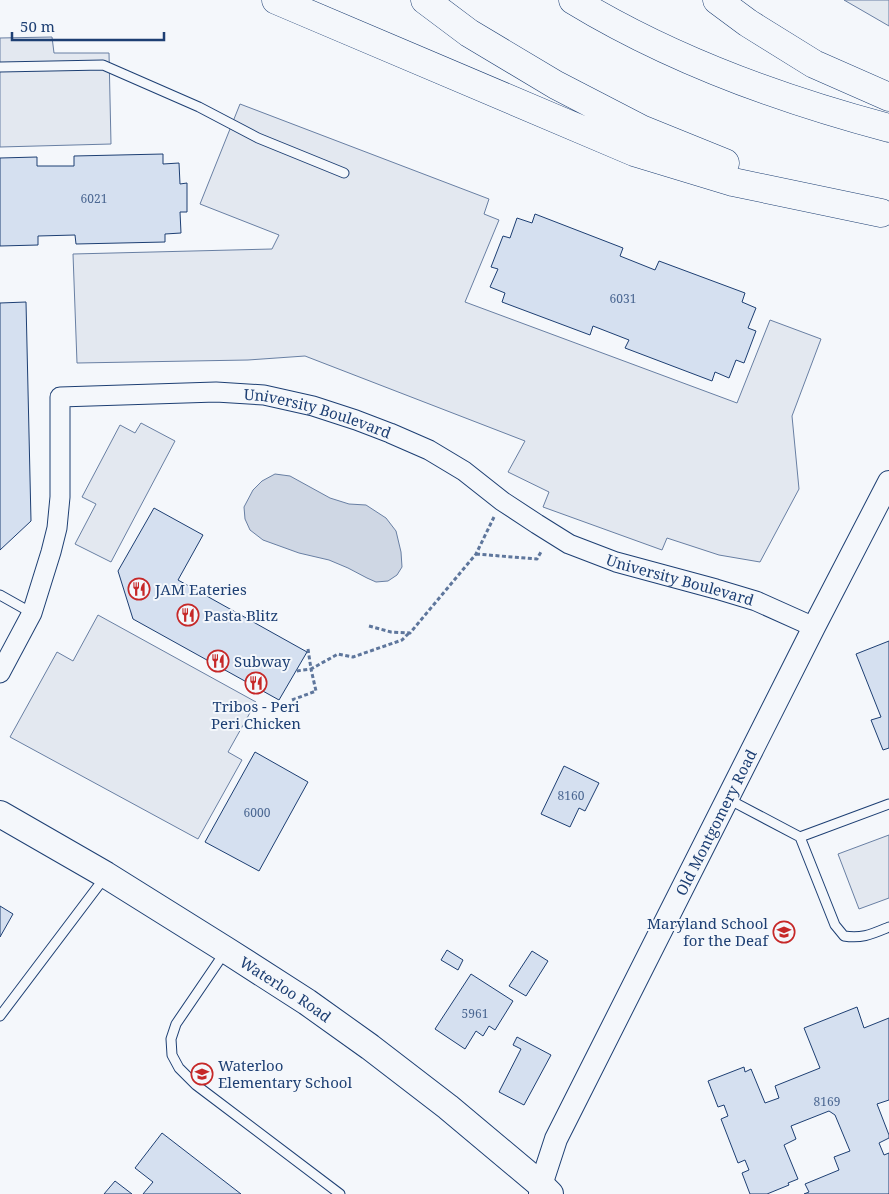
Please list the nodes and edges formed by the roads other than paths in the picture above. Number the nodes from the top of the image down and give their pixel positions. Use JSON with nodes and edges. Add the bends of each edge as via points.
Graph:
{"nodes":[{"id":1,"x":276,"y":0,"type":"edge"},
{"id":2,"x":424,"y":0,"type":"edge"},
{"id":3,"x":573,"y":0,"type":"edge"},
{"id":4,"x":717,"y":0,"type":"edge"},
{"id":5,"x":0,"y":66,"type":"edge"},
{"id":6,"x":889,"y":98,"type":"edge"},
{"id":7,"x":889,"y":128,"type":"edge"},
{"id":8,"x":344,"y":173,"type":"dead end"},
{"id":9,"x":885,"y":214,"type":"edge"},
{"id":10,"x":889,"y":482,"type":"edge"},
{"id":11,"x":0,"y":595,"type":"edge"},
{"id":12,"x":32,"y":613,"type":"junction"},
{"id":13,"x":814,"y":627,"type":"junction"},
{"id":14,"x":0,"y":673,"type":"edge"},
{"id":15,"x":728,"y":799,"type":"junction"},
{"id":16,"x":889,"y":804,"type":"edge"},
{"id":17,"x":0,"y":814,"type":"edge"},
{"id":18,"x":800,"y":837,"type":"junction"},
{"id":19,"x":106,"y":874,"type":"junction"},
{"id":20,"x":889,"y":928,"type":"edge"},
{"id":21,"x":226,"y":950,"type":"junction"},
{"id":22,"x":0,"y":1016,"type":"edge"},
{"id":23,"x":544,"y":1191,"type":"edge"},
{"id":24,"x":340,"y":1194,"type":"edge"}],
"edges":[{"from":1,"to":9,"type":"highway","via":[[634,152],[733,182]]},
{"from":2,"to":9,"type":"highway","via":[[470,33],[556,85],[641,129],[736,168]]},
{"from":3,"to":7,"type":"highway","via":[[673,53],[760,89]]},
{"from":4,"to":6,"type":"highway","via":[[814,64]]},
{"from":5,"to":8,"type":"lane","via":[[103,64],[199,107],[258,138]]},
{"from":10,"to":13,"type":"street","name":"Old Montgomery Road"},
{"from":11,"to":12,"type":"lane"},
{"from":12,"to":13,"type":"street","name":"University Boulevard","via":[[57,528],[60,398],[216,392],[264,395],[313,406],[390,433],[429,450],[464,471],[502,501],[569,544],[616,562],[756,602]]},
{"from":12,"to":14,"type":"street","name":"University Boulevard"},
{"from":13,"to":15,"type":"street","name":"Old Montgomery Road"},
{"from":15,"to":18,"type":"lane"},
{"from":15,"to":23,"type":"street","name":"Old Montgomery Road","via":[[556,1139]]},
{"from":16,"to":18,"type":"lane"},
{"from":17,"to":19,"type":"main road","name":"Waterloo Road"},
{"from":18,"to":20,"type":"lane","via":[[835,926],[844,936],[864,937]]},
{"from":19,"to":21,"type":"main road","name":"Waterloo Road"},
{"from":19,"to":22,"type":"lane"},
{"from":21,"to":23,"type":"main road","name":"Waterloo Road","via":[[370,1047],[448,1108]]},
{"from":21,"to":24,"type":"lane","via":[[176,1024],[171,1039],[172,1055],[179,1068],[196,1085]]}]}
